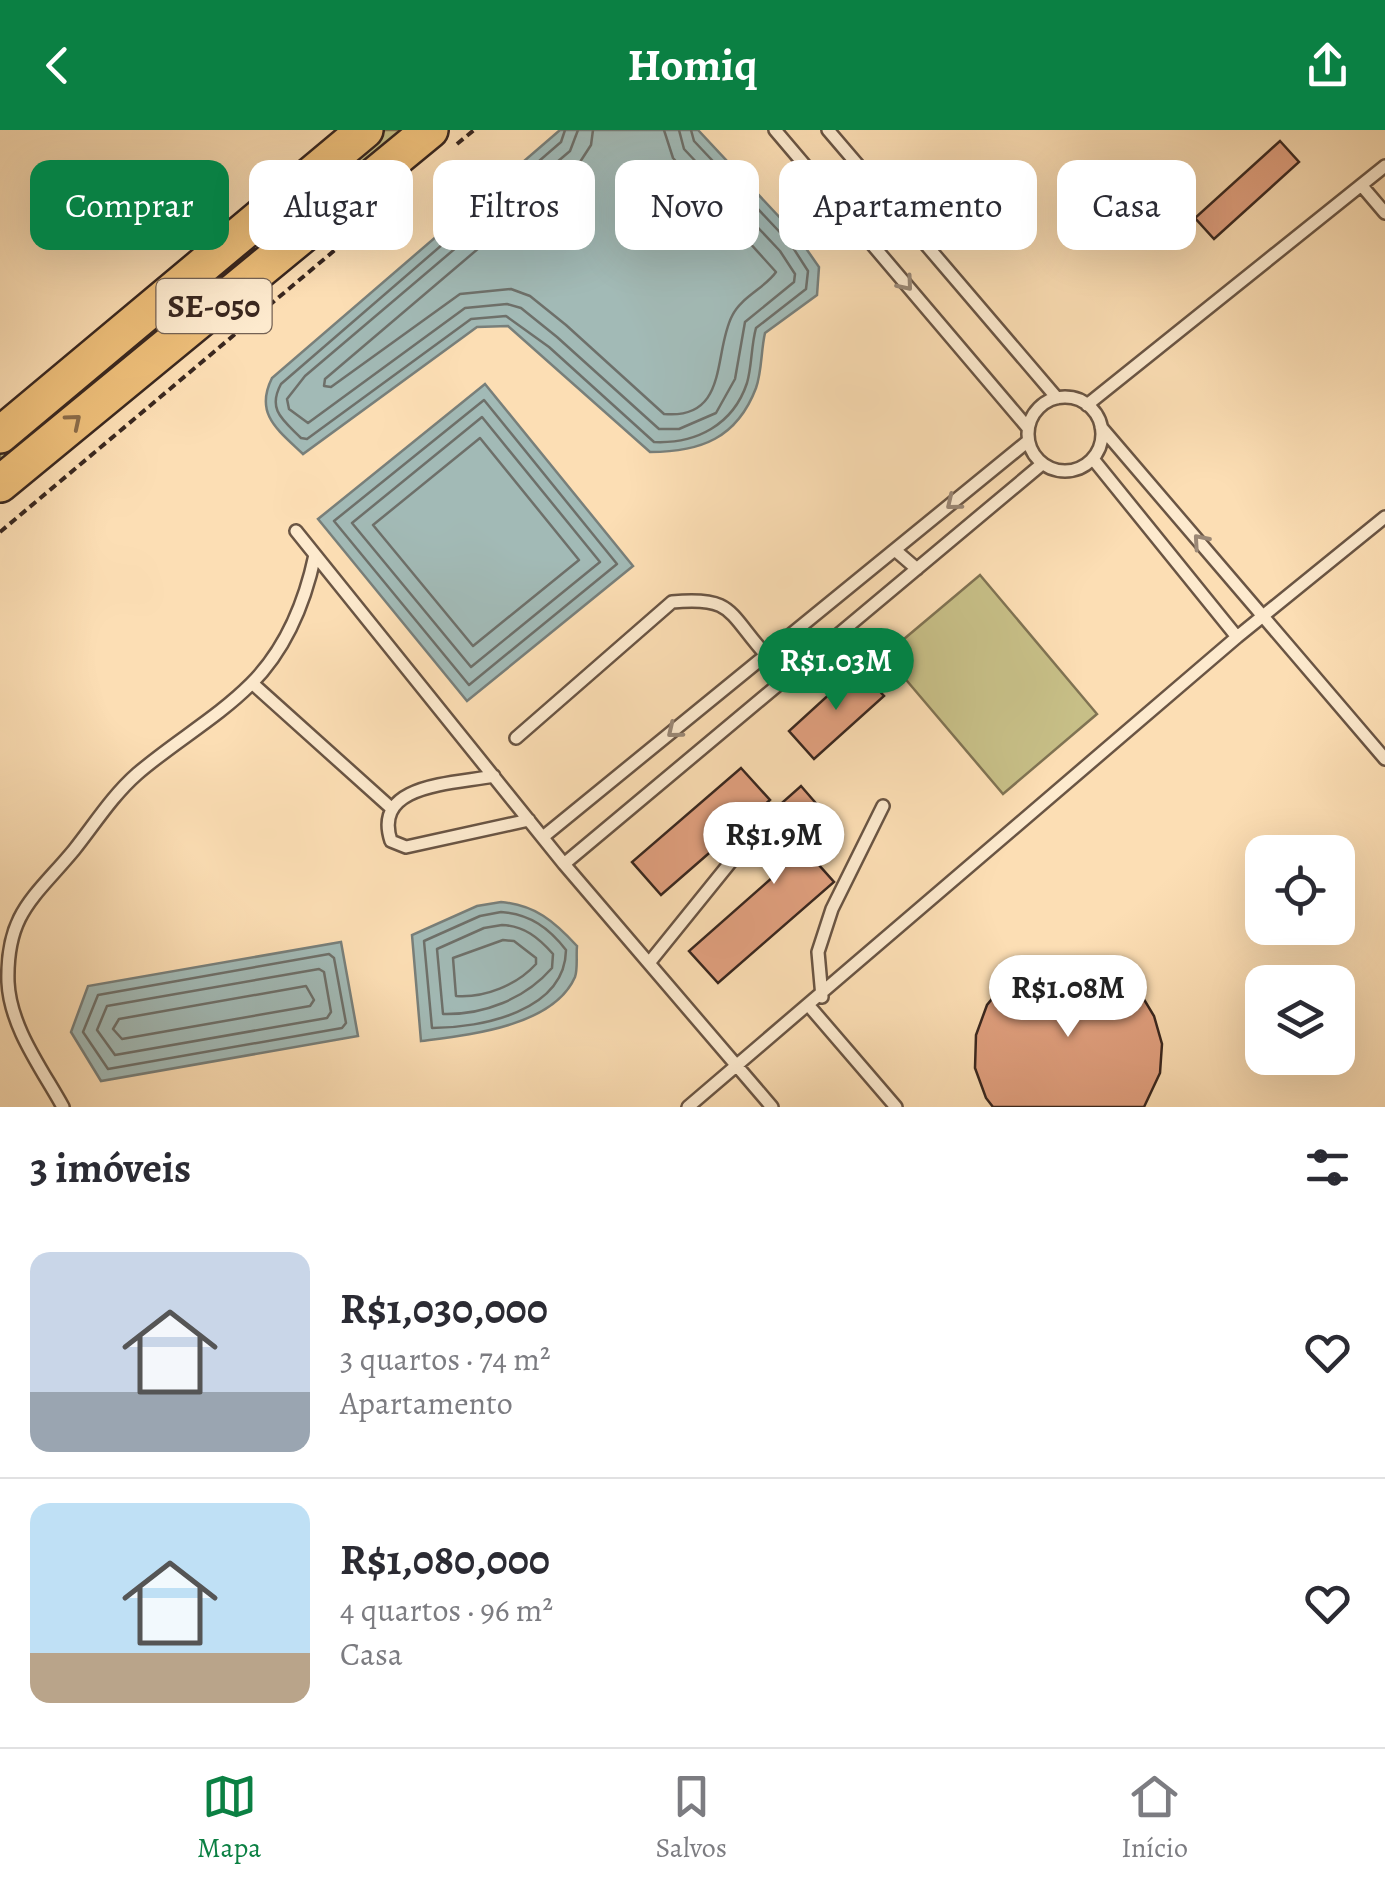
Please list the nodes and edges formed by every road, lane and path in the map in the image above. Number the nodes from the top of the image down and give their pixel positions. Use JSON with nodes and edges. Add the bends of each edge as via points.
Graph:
{"nodes":[{"id":1,"x":365,"y":130,"type":"edge"},
{"id":2,"x":474,"y":130,"type":"edge"},
{"id":3,"x":775,"y":130,"type":"edge"},
{"id":4,"x":828,"y":130,"type":"edge"},
{"id":5,"x":438,"y":143,"type":"edge"},
{"id":6,"x":1385,"y":166,"type":"edge"},
{"id":7,"x":1362,"y":186,"type":"junction"},
{"id":8,"x":1385,"y":213,"type":"edge"},
{"id":9,"x":335,"y":250,"type":"edge"},
{"id":10,"x":1057,"y":398,"type":"junction"},
{"id":11,"x":1087,"y":405,"type":"junction"},
{"id":12,"x":1101,"y":427,"type":"junction"},
{"id":13,"x":0,"y":435,"type":"edge"},
{"id":14,"x":1028,"y":435,"type":"junction"},
{"id":15,"x":1093,"y":459,"type":"junction"},
{"id":16,"x":1042,"y":464,"type":"junction"},
{"id":17,"x":0,"y":484,"type":"edge"},
{"id":18,"x":1385,"y":517,"type":"edge"},
{"id":19,"x":296,"y":531,"type":"dead end"},
{"id":20,"x":0,"y":532,"type":"edge"},
{"id":21,"x":895,"y":550,"type":"junction"},
{"id":22,"x":316,"y":555,"type":"junction"},
{"id":23,"x":917,"y":569,"type":"junction"},
{"id":24,"x":1264,"y":614,"type":"junction"},
{"id":25,"x":1236,"y":637,"type":"junction"},
{"id":26,"x":782,"y":643,"type":"junction"},
{"id":27,"x":766,"y":656,"type":"junction"},
{"id":28,"x":804,"y":664,"type":"junction"},
{"id":29,"x":252,"y":683,"type":"junction"},
{"id":30,"x":516,"y":738,"type":"dead end"},
{"id":31,"x":1385,"y":758,"type":"edge"},
{"id":32,"x":494,"y":776,"type":"junction"},
{"id":33,"x":882,"y":806,"type":"dead end"},
{"id":34,"x":390,"y":807,"type":"junction"},
{"id":35,"x":529,"y":820,"type":"junction"},
{"id":36,"x":543,"y":837,"type":"junction"},
{"id":37,"x":750,"y":838,"type":"dead end"},
{"id":38,"x":564,"y":864,"type":"junction"},
{"id":39,"x":649,"y":964,"type":"junction"},
{"id":40,"x":822,"y":997,"type":"junction"},
{"id":41,"x":810,"y":1006,"type":"junction"},
{"id":42,"x":738,"y":1067,"type":"junction"},
{"id":43,"x":63,"y":1107,"type":"edge"},
{"id":44,"x":688,"y":1107,"type":"edge"},
{"id":45,"x":772,"y":1107,"type":"edge"},
{"id":46,"x":896,"y":1107,"type":"edge"}],
"edges":[{"from":1,"to":13,"type":"main road","number":"SE-050"},
{"from":2,"to":5,"type":"path"},
{"from":3,"to":14,"type":"lane","one_way":true},
{"from":4,"to":10,"type":"lane"},
{"from":17,"to":5,"type":"main road","number":"SE-050","one_way":true},
{"from":6,"to":7,"type":"lane"},
{"from":7,"to":8,"type":"lane"},
{"from":7,"to":11,"type":"lane"},
{"from":9,"to":20,"type":"path"},
{"from":10,"to":11,"type":"lane"},
{"from":10,"to":14,"type":"lane","via":[[1044,404]]},
{"from":11,"to":12,"type":"lane"},
{"from":12,"to":15,"type":"lane"},
{"from":24,"to":12,"type":"lane","one_way":true},
{"from":14,"to":16,"type":"lane"},
{"from":14,"to":21,"type":"lane","one_way":true},
{"from":15,"to":16,"type":"lane","via":[[1068,471]]},
{"from":15,"to":25,"type":"lane"},
{"from":16,"to":23,"type":"lane"},
{"from":18,"to":24,"type":"lane"},
{"from":19,"to":22,"type":"lane"},
{"from":21,"to":23,"type":"lane"},
{"from":21,"to":26,"type":"lane"},
{"from":22,"to":29,"type":"lane","via":[[287,634]]},
{"from":22,"to":32,"type":"lane"},
{"from":23,"to":28,"type":"lane"},
{"from":24,"to":25,"type":"lane"},
{"from":24,"to":31,"type":"lane"},
{"from":25,"to":40,"type":"lane"},
{"from":26,"to":27,"type":"lane"},
{"from":26,"to":28,"type":"lane"},
{"from":27,"to":30,"type":"lane","via":[[722,603],[672,602]]},
{"from":27,"to":36,"type":"lane","one_way":true},
{"from":28,"to":38,"type":"lane"},
{"from":29,"to":34,"type":"lane"},
{"from":29,"to":43,"type":"lane","via":[[136,774],[32,892],[19,917],[8,985],[21,1033]]},
{"from":32,"to":34,"type":"lane","via":[[405,794]]},
{"from":32,"to":35,"type":"lane"},
{"from":33,"to":40,"type":"lane","via":[[818,952]]},
{"from":34,"to":35,"type":"lane","via":[[391,841],[406,847]]},
{"from":35,"to":36,"type":"lane"},
{"from":36,"to":38,"type":"lane"},
{"from":37,"to":39,"type":"lane"},
{"from":38,"to":39,"type":"lane"},
{"from":39,"to":42,"type":"lane"},
{"from":40,"to":41,"type":"lane"},
{"from":41,"to":42,"type":"lane"},
{"from":41,"to":46,"type":"lane"},
{"from":42,"to":44,"type":"lane"},
{"from":42,"to":45,"type":"lane"}]}
